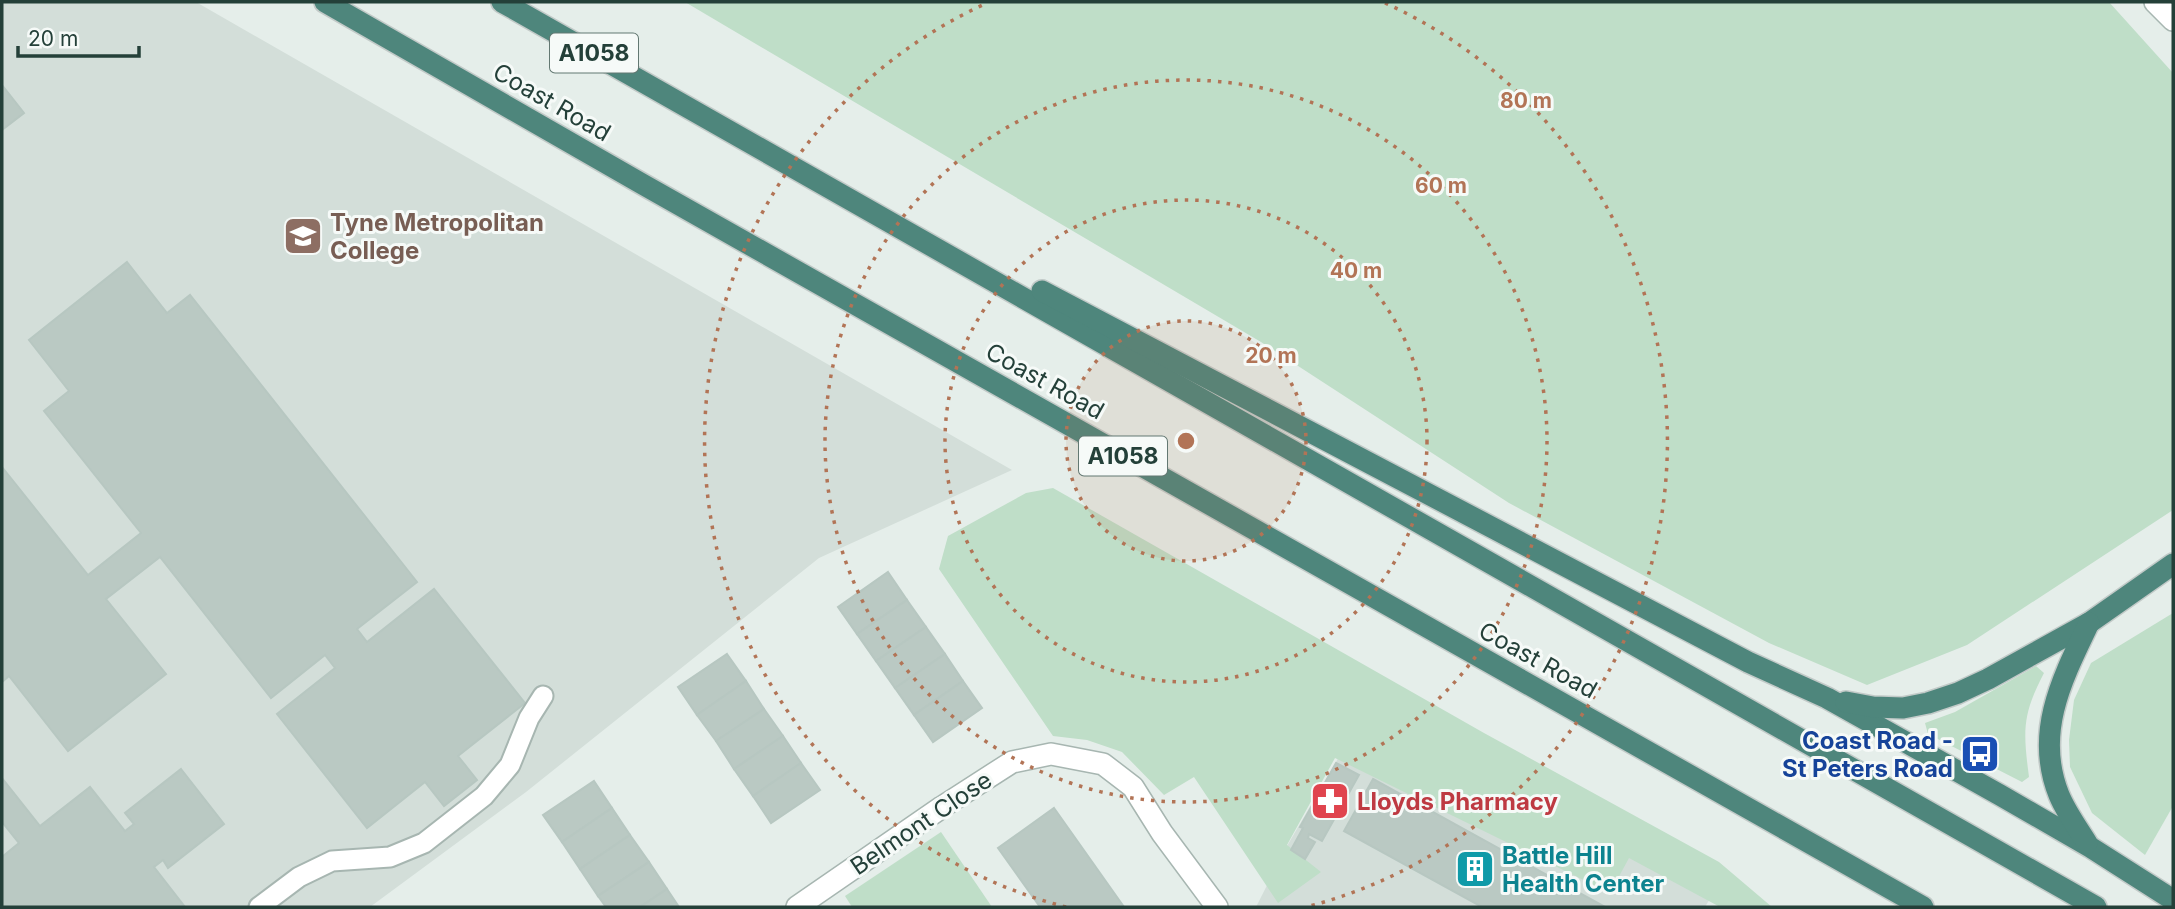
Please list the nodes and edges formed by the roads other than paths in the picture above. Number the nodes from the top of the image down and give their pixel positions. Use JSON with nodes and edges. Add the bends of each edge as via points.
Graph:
{"nodes":[{"id":1,"x":325,"y":2,"type":"edge"},
{"id":2,"x":502,"y":2,"type":"edge"},
{"id":3,"x":2155,"y":2,"type":"edge"},
{"id":4,"x":2173,"y":20,"type":"edge"},
{"id":5,"x":687,"y":105,"type":"junction"},
{"id":6,"x":2173,"y":564,"type":"edge"},
{"id":7,"x":2089,"y":623,"type":"junction"},
{"id":8,"x":543,"y":696,"type":"dead end"},
{"id":9,"x":1827,"y":698,"type":"junction"},
{"id":10,"x":2090,"y":847,"type":"junction"},
{"id":11,"x":2173,"y":900,"type":"edge"},
{"id":12,"x":259,"y":907,"type":"edge"},
{"id":13,"x":797,"y":907,"type":"edge"},
{"id":14,"x":1217,"y":907,"type":"edge"},
{"id":15,"x":1923,"y":907,"type":"edge"},
{"id":16,"x":2096,"y":907,"type":"edge"}],
"edges":[{"from":1,"to":15,"type":"highway","name":"Coast Road","number":"A1058"},
{"from":2,"to":5,"type":"highway","number":"A1058"},
{"from":3,"to":4,"type":"street"},
{"from":5,"to":9,"type":"highway","via":[[1748,662]]},
{"from":5,"to":16,"type":"highway","number":"A1058"},
{"from":6,"to":7,"type":"highway"},
{"from":7,"to":9,"type":"highway","via":[[1988,679],[1928,703],[1873,707]]},
{"from":7,"to":10,"type":"highway","via":[[2062,679],[2049,743],[2059,795]]},
{"from":8,"to":12,"type":"lane","via":[[510,765],[484,796],[424,843],[390,857],[332,861],[299,877]]},
{"from":9,"to":10,"type":"highway"},
{"from":10,"to":11,"type":"highway"},
{"from":13,"to":14,"type":"street","name":"Belmont Close","via":[[1012,762],[1051,754],[1103,764],[1133,787]]}]}
